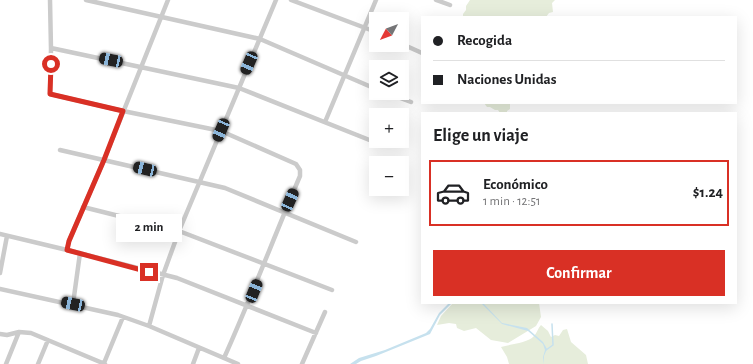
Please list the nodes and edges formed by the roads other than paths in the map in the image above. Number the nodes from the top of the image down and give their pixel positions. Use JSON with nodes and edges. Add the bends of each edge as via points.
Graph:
{"nodes":[{"id":1,"x":50,"y":0,"type":"edge"},
{"id":2,"x":86,"y":0,"type":"edge"},
{"id":3,"x":168,"y":0,"type":"edge"},
{"id":4,"x":276,"y":0,"type":"edge"},
{"id":5,"x":291,"y":0,"type":"edge"},
{"id":6,"x":376,"y":0,"type":"edge"},
{"id":7,"x":436,"y":0,"type":"edge"},
{"id":8,"x":450,"y":5,"type":"dead end"},
{"id":9,"x":162,"y":16,"type":"junction"},
{"id":10,"x":365,"y":27,"type":"junction"},
{"id":11,"x":369,"y":29,"type":"edge"},
{"id":12,"x":260,"y":39,"type":"junction"},
{"id":13,"x":409,"y":47,"type":"edge"},
{"id":14,"x":51,"y":48,"type":"junction"},
{"id":15,"x":421,"y":53,"type":"edge"},
{"id":16,"x":141,"y":67,"type":"junction"},
{"id":17,"x":344,"y":76,"type":"junction"},
{"id":18,"x":369,"y":86,"type":"edge"},
{"id":19,"x":239,"y":88,"type":"junction"},
{"id":20,"x":406,"y":100,"type":"edge"},
{"id":21,"x":411,"y":102,"type":"dead end"},
{"id":22,"x":123,"y":111,"type":"junction"},
{"id":23,"x":325,"y":122,"type":"junction"},
{"id":24,"x":221,"y":130,"type":"junction"},
{"id":25,"x":369,"y":140,"type":"edge"},
{"id":26,"x":60,"y":150,"type":"dead end"},
{"id":27,"x":104,"y":160,"type":"junction"},
{"id":28,"x":199,"y":182,"type":"junction"},
{"id":29,"x":83,"y":207,"type":"junction"},
{"id":30,"x":285,"y":212,"type":"junction"},
{"id":31,"x":179,"y":231,"type":"junction"},
{"id":32,"x":0,"y":234,"type":"edge"},
{"id":33,"x":7,"y":236,"type":"junction"},
{"id":34,"x":356,"y":242,"type":"dead end"},
{"id":35,"x":67,"y":250,"type":"junction"},
{"id":36,"x":80,"y":254,"type":"junction"},
{"id":37,"x":265,"y":264,"type":"junction"},
{"id":38,"x":0,"y":273,"type":"edge"},
{"id":39,"x":162,"y":275,"type":"junction"},
{"id":40,"x":0,"y":289,"type":"edge"},
{"id":41,"x":332,"y":290,"type":"dead end"},
{"id":42,"x":73,"y":304,"type":"junction"},
{"id":43,"x":248,"y":305,"type":"junction"},
{"id":44,"x":325,"y":312,"type":"dead end"},
{"id":45,"x":123,"y":317,"type":"junction"},
{"id":46,"x":149,"y":326,"type":"junction"},
{"id":47,"x":19,"y":332,"type":"junction"},
{"id":48,"x":316,"y":333,"type":"junction"},
{"id":49,"x":0,"y":334,"type":"edge"},
{"id":50,"x":48,"y":340,"type":"junction"},
{"id":51,"x":199,"y":348,"type":"junction"},
{"id":52,"x":224,"y":358,"type":"junction"},
{"id":53,"x":93,"y":359,"type":"junction"},
{"id":54,"x":6,"y":364,"type":"edge"},
{"id":55,"x":38,"y":364,"type":"edge"},
{"id":56,"x":91,"y":364,"type":"edge"},
{"id":57,"x":105,"y":364,"type":"edge"},
{"id":58,"x":193,"y":364,"type":"edge"},
{"id":59,"x":238,"y":364,"type":"edge"},
{"id":60,"x":302,"y":364,"type":"edge"}],
"edges":[{"from":1,"to":14,"type":"street"},
{"from":2,"to":9,"type":"street"},
{"from":3,"to":9,"type":"street"},
{"from":4,"to":12,"type":"street"},
{"from":5,"to":10,"type":"street"},
{"from":6,"to":10,"type":"street"},
{"from":7,"to":8,"type":"street"},
{"from":9,"to":12,"type":"street"},
{"from":9,"to":16,"type":"street"},
{"from":10,"to":11,"type":"street"},
{"from":10,"to":17,"type":"street"},
{"from":12,"to":17,"type":"street"},
{"from":12,"to":19,"type":"street"},
{"from":13,"to":15,"type":"street"},
{"from":14,"to":16,"type":"street"},
{"from":14,"to":22,"type":"street","via":[[50,94]]},
{"from":16,"to":19,"type":"street"},
{"from":16,"to":22,"type":"street"},
{"from":17,"to":18,"type":"street"},
{"from":17,"to":23,"type":"street"},
{"from":19,"to":23,"type":"street"},
{"from":19,"to":24,"type":"street"},
{"from":20,"to":21,"type":"street"},
{"from":22,"to":24,"type":"street"},
{"from":22,"to":27,"type":"street"},
{"from":23,"to":25,"type":"street"},
{"from":24,"to":28,"type":"street"},
{"from":24,"to":30,"type":"street","via":[[296,164],[300,176]]},
{"from":26,"to":27,"type":"street"},
{"from":27,"to":28,"type":"street"},
{"from":27,"to":29,"type":"street"},
{"from":28,"to":30,"type":"street","via":[[225,188]]},
{"from":28,"to":31,"type":"street"},
{"from":29,"to":31,"type":"street"},
{"from":29,"to":35,"type":"street"},
{"from":30,"to":34,"type":"street"},
{"from":30,"to":37,"type":"street"},
{"from":31,"to":37,"type":"street"},
{"from":31,"to":39,"type":"street"},
{"from":32,"to":33,"type":"street"},
{"from":33,"to":35,"type":"street"},
{"from":33,"to":38,"type":"street"},
{"from":35,"to":36,"type":"street"},
{"from":36,"to":39,"type":"street"},
{"from":36,"to":42,"type":"street"},
{"from":37,"to":41,"type":"street"},
{"from":37,"to":43,"type":"street"},
{"from":39,"to":43,"type":"street","via":[[177,278]]},
{"from":39,"to":46,"type":"street"},
{"from":40,"to":42,"type":"street"},
{"from":42,"to":45,"type":"street"},
{"from":43,"to":48,"type":"street"},
{"from":43,"to":52,"type":"street"},
{"from":44,"to":48,"type":"street"},
{"from":45,"to":46,"type":"street"},
{"from":45,"to":57,"type":"street"},
{"from":46,"to":51,"type":"street"},
{"from":47,"to":49,"type":"street"},
{"from":47,"to":50,"type":"street","via":[[31,333]]},
{"from":47,"to":54,"type":"street"},
{"from":48,"to":60,"type":"street"},
{"from":50,"to":53,"type":"street"},
{"from":50,"to":55,"type":"street"},
{"from":51,"to":52,"type":"street"},
{"from":51,"to":58,"type":"street"},
{"from":52,"to":59,"type":"street"},
{"from":53,"to":56,"type":"street"},
{"from":53,"to":57,"type":"street"}]}
